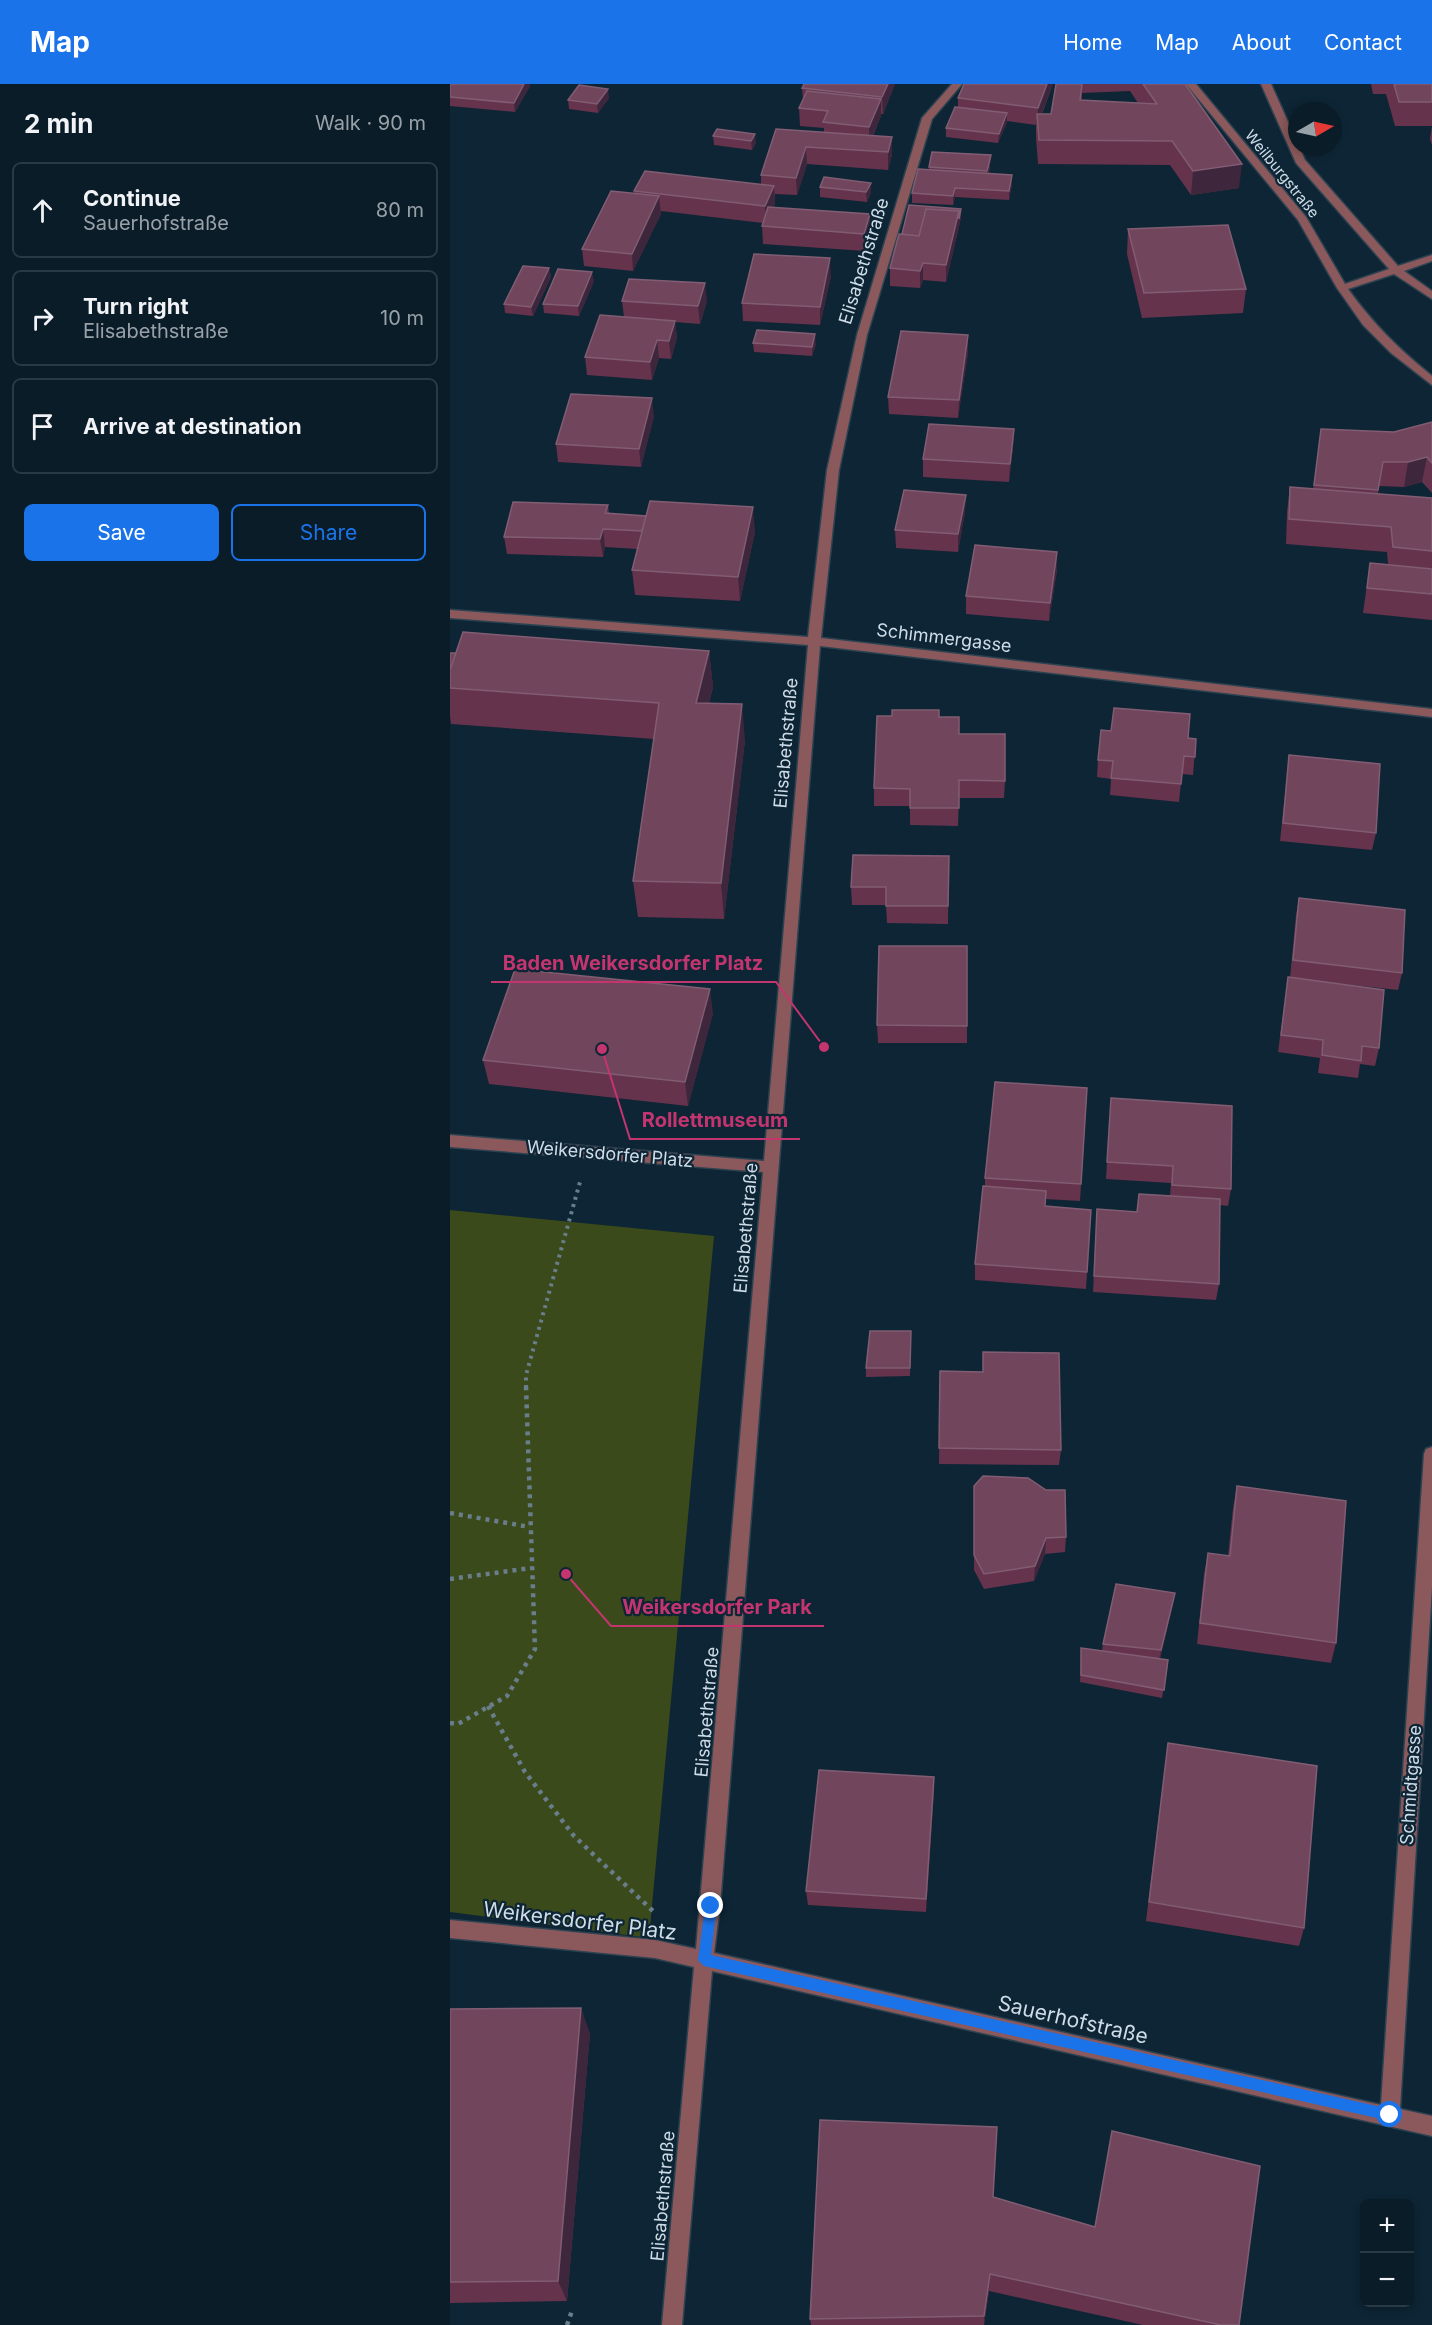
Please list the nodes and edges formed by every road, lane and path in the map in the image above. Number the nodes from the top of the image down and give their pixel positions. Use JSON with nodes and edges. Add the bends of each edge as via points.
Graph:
{"nodes":[{"id":1,"x":957,"y":84,"type":"edge"},
{"id":2,"x":1191,"y":84,"type":"edge"},
{"id":3,"x":1266,"y":84,"type":"edge"},
{"id":4,"x":1432,"y":258,"type":"edge"},
{"id":5,"x":1397,"y":271,"type":"junction"},
{"id":6,"x":1342,"y":288,"type":"junction"},
{"id":7,"x":1432,"y":296,"type":"edge"},
{"id":8,"x":1432,"y":382,"type":"edge"},
{"id":9,"x":450,"y":614,"type":"edge"},
{"id":10,"x":814,"y":641,"type":"junction"},
{"id":11,"x":1432,"y":713,"type":"edge"},
{"id":12,"x":450,"y":1141,"type":"edge"},
{"id":13,"x":589,"y":1152,"type":"junction"},
{"id":14,"x":771,"y":1167,"type":"junction"},
{"id":15,"x":1432,"y":1454,"type":"edge"},
{"id":16,"x":450,"y":1513,"type":"edge"},
{"id":17,"x":530,"y":1527,"type":"junction"},
{"id":18,"x":531,"y":1569,"type":"junction"},
{"id":19,"x":450,"y":1579,"type":"edge"},
{"id":20,"x":488,"y":1706,"type":"junction"},
{"id":21,"x":450,"y":1724,"type":"edge"},
{"id":22,"x":661,"y":1919,"type":"dead end"},
{"id":23,"x":450,"y":1929,"type":"edge"},
{"id":24,"x":704,"y":1960,"type":"junction"},
{"id":25,"x":1390,"y":2115,"type":"junction"},
{"id":26,"x":1432,"y":2126,"type":"edge"},
{"id":27,"x":573,"y":2308,"type":"dead end"},
{"id":28,"x":567,"y":2325,"type":"edge"},
{"id":29,"x":672,"y":2325,"type":"edge"}],
"edges":[{"from":1,"to":10,"type":"street","name":"Elisabethstraße","via":[[927,118],[862,335],[833,470]]},
{"from":2,"to":6,"type":"street","name":"Weilburgstraße","via":[[1302,219]]},
{"from":3,"to":5,"type":"street","name":"Weilburgstraße","via":[[1300,161]]},
{"from":4,"to":5,"type":"street"},
{"from":5,"to":6,"type":"street"},
{"from":5,"to":7,"type":"street","name":"Weilburgstraße"},
{"from":6,"to":8,"type":"street","name":"Weilburgstraße","via":[[1367,323]]},
{"from":9,"to":10,"type":"street","name":"Schimmergasse"},
{"from":10,"to":11,"type":"street","name":"Schimmergasse"},
{"from":10,"to":14,"type":"street","name":"Elisabethstraße"},
{"from":12,"to":13,"type":"street","name":"Weikersdorfer Platz"},
{"from":13,"to":14,"type":"street","name":"Weikersdorfer Platz"},
{"from":13,"to":17,"type":"path","via":[[526,1375]]},
{"from":14,"to":24,"type":"street","name":"Elisabethstraße"},
{"from":15,"to":25,"type":"street","name":"Schmidtgasse"},
{"from":16,"to":17,"type":"path"},
{"from":17,"to":18,"type":"path"},
{"from":18,"to":19,"type":"path"},
{"from":18,"to":20,"type":"path","via":[[534,1649],[507,1696]]},
{"from":20,"to":21,"type":"path","via":[[458,1724]]},
{"from":20,"to":22,"type":"path","via":[[525,1772],[574,1836]]},
{"from":23,"to":24,"type":"street","name":"Weikersdorfer Platz","via":[[655,1949]]},
{"from":24,"to":25,"type":"street","name":"Sauerhofstraße"},
{"from":24,"to":29,"type":"street","name":"Elisabethstraße"},
{"from":25,"to":26,"type":"street","name":"Sauerhofstraße"},
{"from":27,"to":28,"type":"path"}]}
